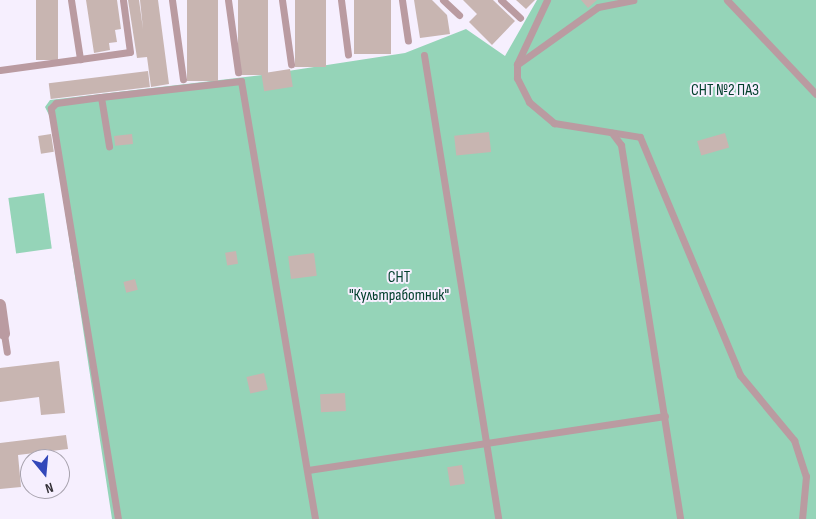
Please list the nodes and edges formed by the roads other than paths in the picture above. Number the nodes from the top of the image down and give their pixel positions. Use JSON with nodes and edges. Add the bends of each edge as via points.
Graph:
{"nodes":[{"id":1,"x":71,"y":0,"type":"edge"},
{"id":2,"x":123,"y":0,"type":"edge"},
{"id":3,"x":172,"y":0,"type":"edge"},
{"id":4,"x":228,"y":0,"type":"edge"},
{"id":5,"x":282,"y":0,"type":"edge"},
{"id":6,"x":341,"y":0,"type":"edge"},
{"id":7,"x":402,"y":0,"type":"edge"},
{"id":8,"x":443,"y":0,"type":"edge"},
{"id":9,"x":501,"y":0,"type":"edge"},
{"id":10,"x":547,"y":0,"type":"edge"},
{"id":11,"x":633,"y":0,"type":"edge"},
{"id":12,"x":727,"y":0,"type":"edge"},
{"id":13,"x":459,"y":15,"type":"dead end"},
{"id":14,"x":520,"y":18,"type":"dead end"},
{"id":15,"x":408,"y":41,"type":"dead end"},
{"id":16,"x":348,"y":55,"type":"dead end"},
{"id":17,"x":424,"y":55,"type":"dead end"},
{"id":18,"x":80,"y":59,"type":"junction"},
{"id":19,"x":291,"y":64,"type":"dead end"},
{"id":20,"x":518,"y":64,"type":"junction"},
{"id":21,"x":0,"y":70,"type":"edge"},
{"id":22,"x":238,"y":72,"type":"dead end"},
{"id":23,"x":183,"y":80,"type":"dead end"},
{"id":24,"x":816,"y":94,"type":"edge"},
{"id":25,"x":101,"y":97,"type":"junction"},
{"id":26,"x":612,"y":133,"type":"junction"},
{"id":27,"x":109,"y":146,"type":"dead end"},
{"id":28,"x":0,"y":305,"type":"edge"},
{"id":29,"x":4,"y":334,"type":"joint"},
{"id":30,"x":7,"y":352,"type":"dead end"},
{"id":31,"x":665,"y":416,"type":"junction"},
{"id":32,"x":486,"y":444,"type":"junction"},
{"id":33,"x":308,"y":470,"type":"junction"},
{"id":34,"x":118,"y":519,"type":"edge"},
{"id":35,"x":315,"y":519,"type":"edge"},
{"id":36,"x":498,"y":519,"type":"edge"},
{"id":37,"x":680,"y":519,"type":"edge"},
{"id":38,"x":802,"y":519,"type":"edge"}],
"edges":[{"from":1,"to":18,"type":"lane"},
{"from":2,"to":18,"type":"lane","via":[[130,52]]},
{"from":3,"to":23,"type":"lane"},
{"from":4,"to":22,"type":"lane"},
{"from":5,"to":19,"type":"lane"},
{"from":6,"to":16,"type":"lane"},
{"from":7,"to":15,"type":"lane"},
{"from":8,"to":13,"type":"lane"},
{"from":9,"to":14,"type":"lane"},
{"from":10,"to":20,"type":"lane"},
{"from":11,"to":20,"type":"lane","via":[[598,7]]},
{"from":12,"to":24,"type":"lane"},
{"from":17,"to":32,"type":"lane"},
{"from":18,"to":21,"type":"lane"},
{"from":20,"to":26,"type":"lane","via":[[518,78],[529,102],[554,123]]},
{"from":25,"to":27,"type":"lane"},
{"from":25,"to":33,"type":"lane","via":[[241,81]]},
{"from":25,"to":34,"type":"lane","via":[[56,104],[51,108]]},
{"from":26,"to":31,"type":"lane","via":[[621,145]]},
{"from":26,"to":38,"type":"lane","via":[[640,137],[740,374],[794,440],[806,476]]},
{"from":28,"to":29,"type":"street"},
{"from":29,"to":30,"type":"lane"},
{"from":31,"to":32,"type":"lane"},
{"from":31,"to":37,"type":"lane"},
{"from":32,"to":33,"type":"lane"},
{"from":32,"to":36,"type":"lane"},
{"from":33,"to":35,"type":"lane"}]}
